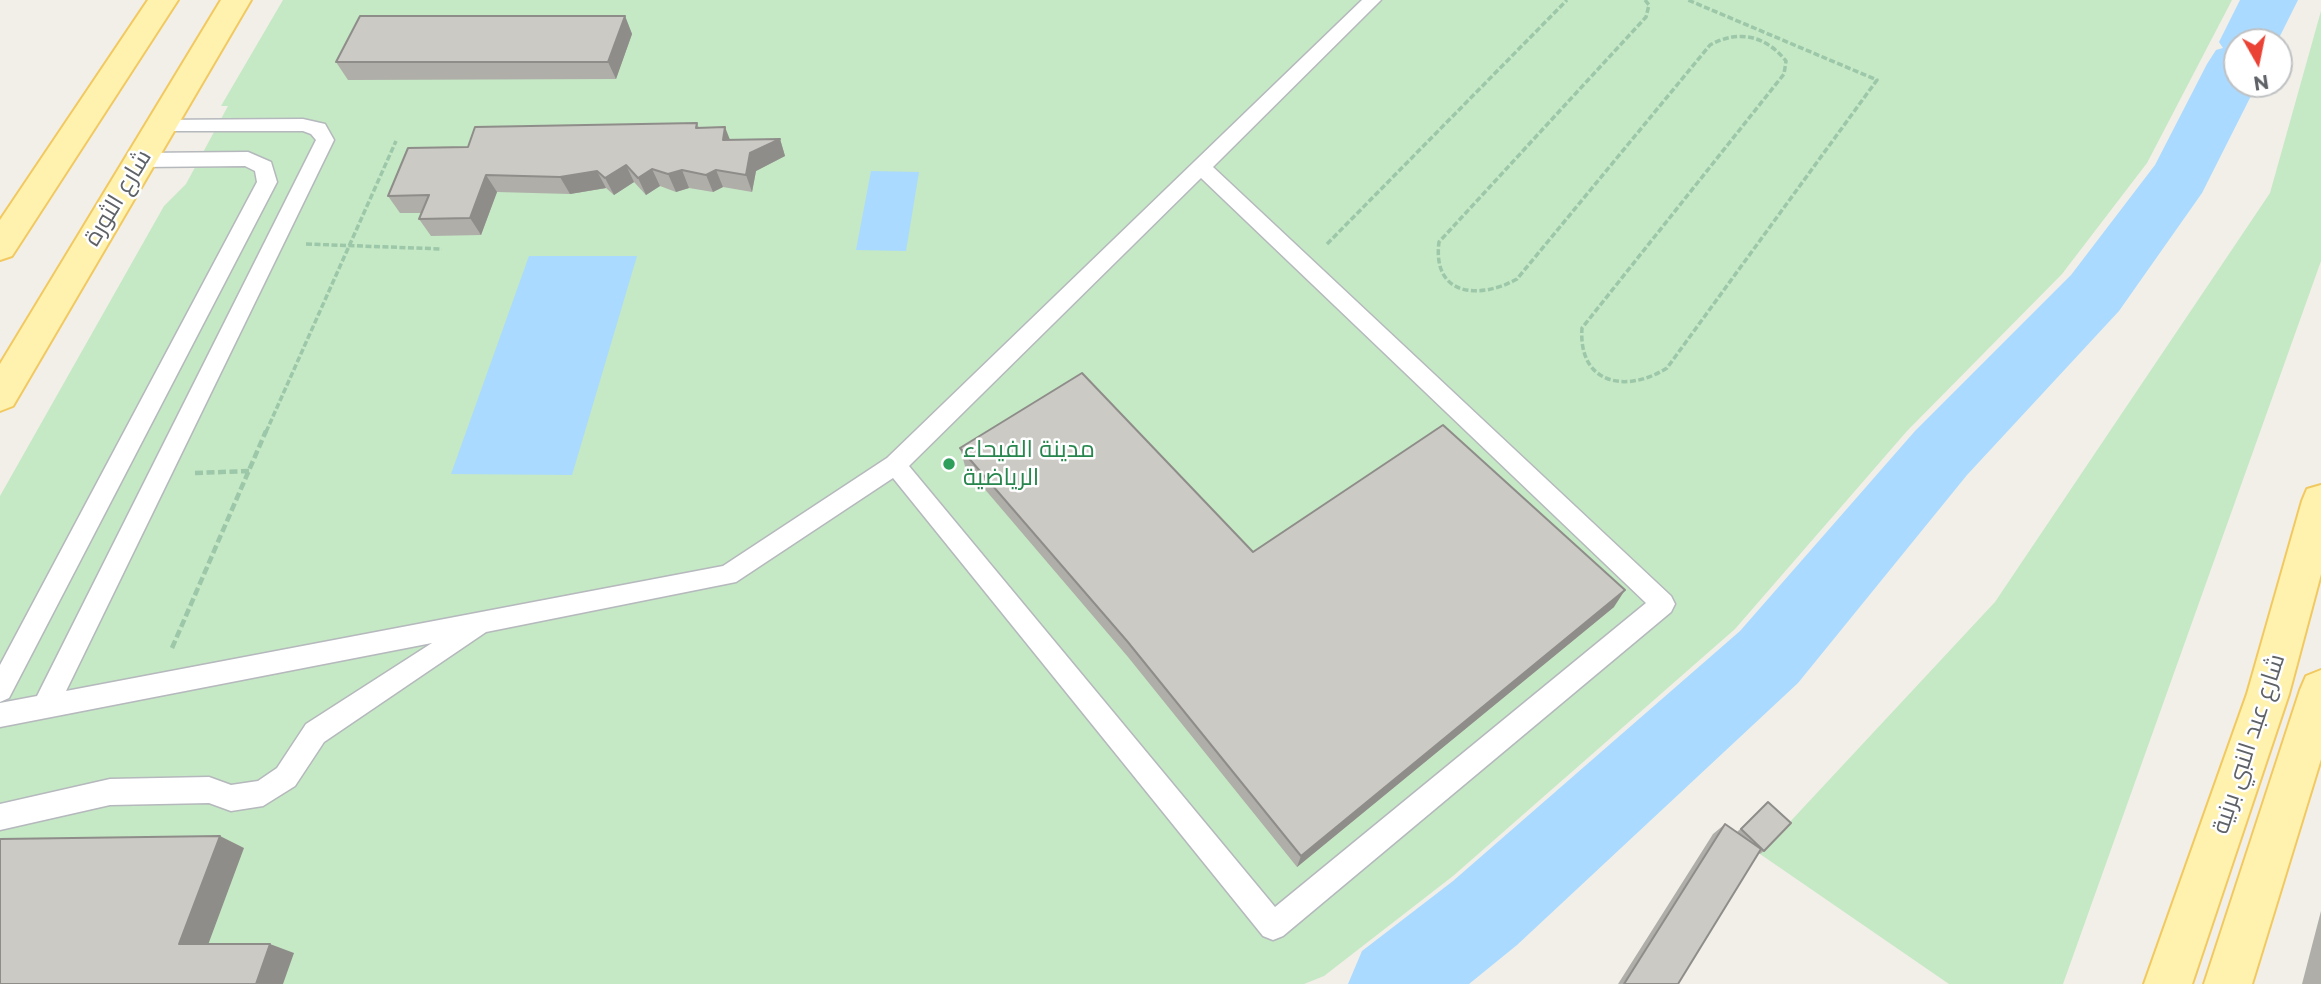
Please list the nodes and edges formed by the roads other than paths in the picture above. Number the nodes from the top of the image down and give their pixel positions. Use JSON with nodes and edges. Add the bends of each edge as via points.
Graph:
{"nodes":[{"id":1,"x":163,"y":0,"type":"edge"},
{"id":2,"x":236,"y":0,"type":"edge"},
{"id":3,"x":1372,"y":0,"type":"edge"},
{"id":4,"x":160,"y":125,"type":"junction"},
{"id":5,"x":141,"y":160,"type":"junction"},
{"id":6,"x":1201,"y":167,"type":"junction"},
{"id":7,"x":260,"y":198,"type":"junction"},
{"id":8,"x":297,"y":198,"type":"junction"},
{"id":9,"x":0,"y":247,"type":"edge"},
{"id":10,"x":0,"y":396,"type":"edge"},
{"id":11,"x":895,"y":464,"type":"junction"},
{"id":12,"x":2321,"y":501,"type":"edge"},
{"id":13,"x":488,"y":621,"type":"junction"},
{"id":14,"x":0,"y":690,"type":"edge"},
{"id":15,"x":2321,"y":690,"type":"edge"},
{"id":16,"x":45,"y":706,"type":"junction"},
{"id":17,"x":0,"y":715,"type":"edge"},
{"id":18,"x":0,"y":817,"type":"edge"},
{"id":19,"x":2168,"y":984,"type":"edge"},
{"id":20,"x":2228,"y":984,"type":"edge"}],
"edges":[{"from":1,"to":9,"type":"main road"},
{"from":2,"to":4,"type":"main road","name":"شارع الثورة"},
{"from":3,"to":6,"type":"lane"},
{"from":4,"to":5,"type":"main road","name":"شارع الثورة"},
{"from":4,"to":8,"type":"lane","via":[[303,125],[318,130],[325,140],[323,147]]},
{"from":5,"to":7,"type":"lane","via":[[258,162],[267,174]]},
{"from":5,"to":10,"type":"main road","name":"شارع الثورة"},
{"from":6,"to":11,"type":"lane"},
{"from":6,"to":11,"type":"lane","via":[[1663,604],[1273,926]]},
{"from":7,"to":8,"type":"lane"},
{"from":7,"to":14,"type":"lane"},
{"from":8,"to":16,"type":"lane"},
{"from":11,"to":13,"type":"lane","via":[[728,575]]},
{"from":12,"to":19,"type":"main road","name":"شارع عبد النبي برنية","via":[[2268,694]]},
{"from":13,"to":16,"type":"lane"},
{"from":13,"to":18,"type":"lane","via":[[315,733],[286,777],[263,793],[231,798],[209,790],[110,792]]},
{"from":15,"to":20,"type":"main road"},
{"from":16,"to":17,"type":"lane"}]}
